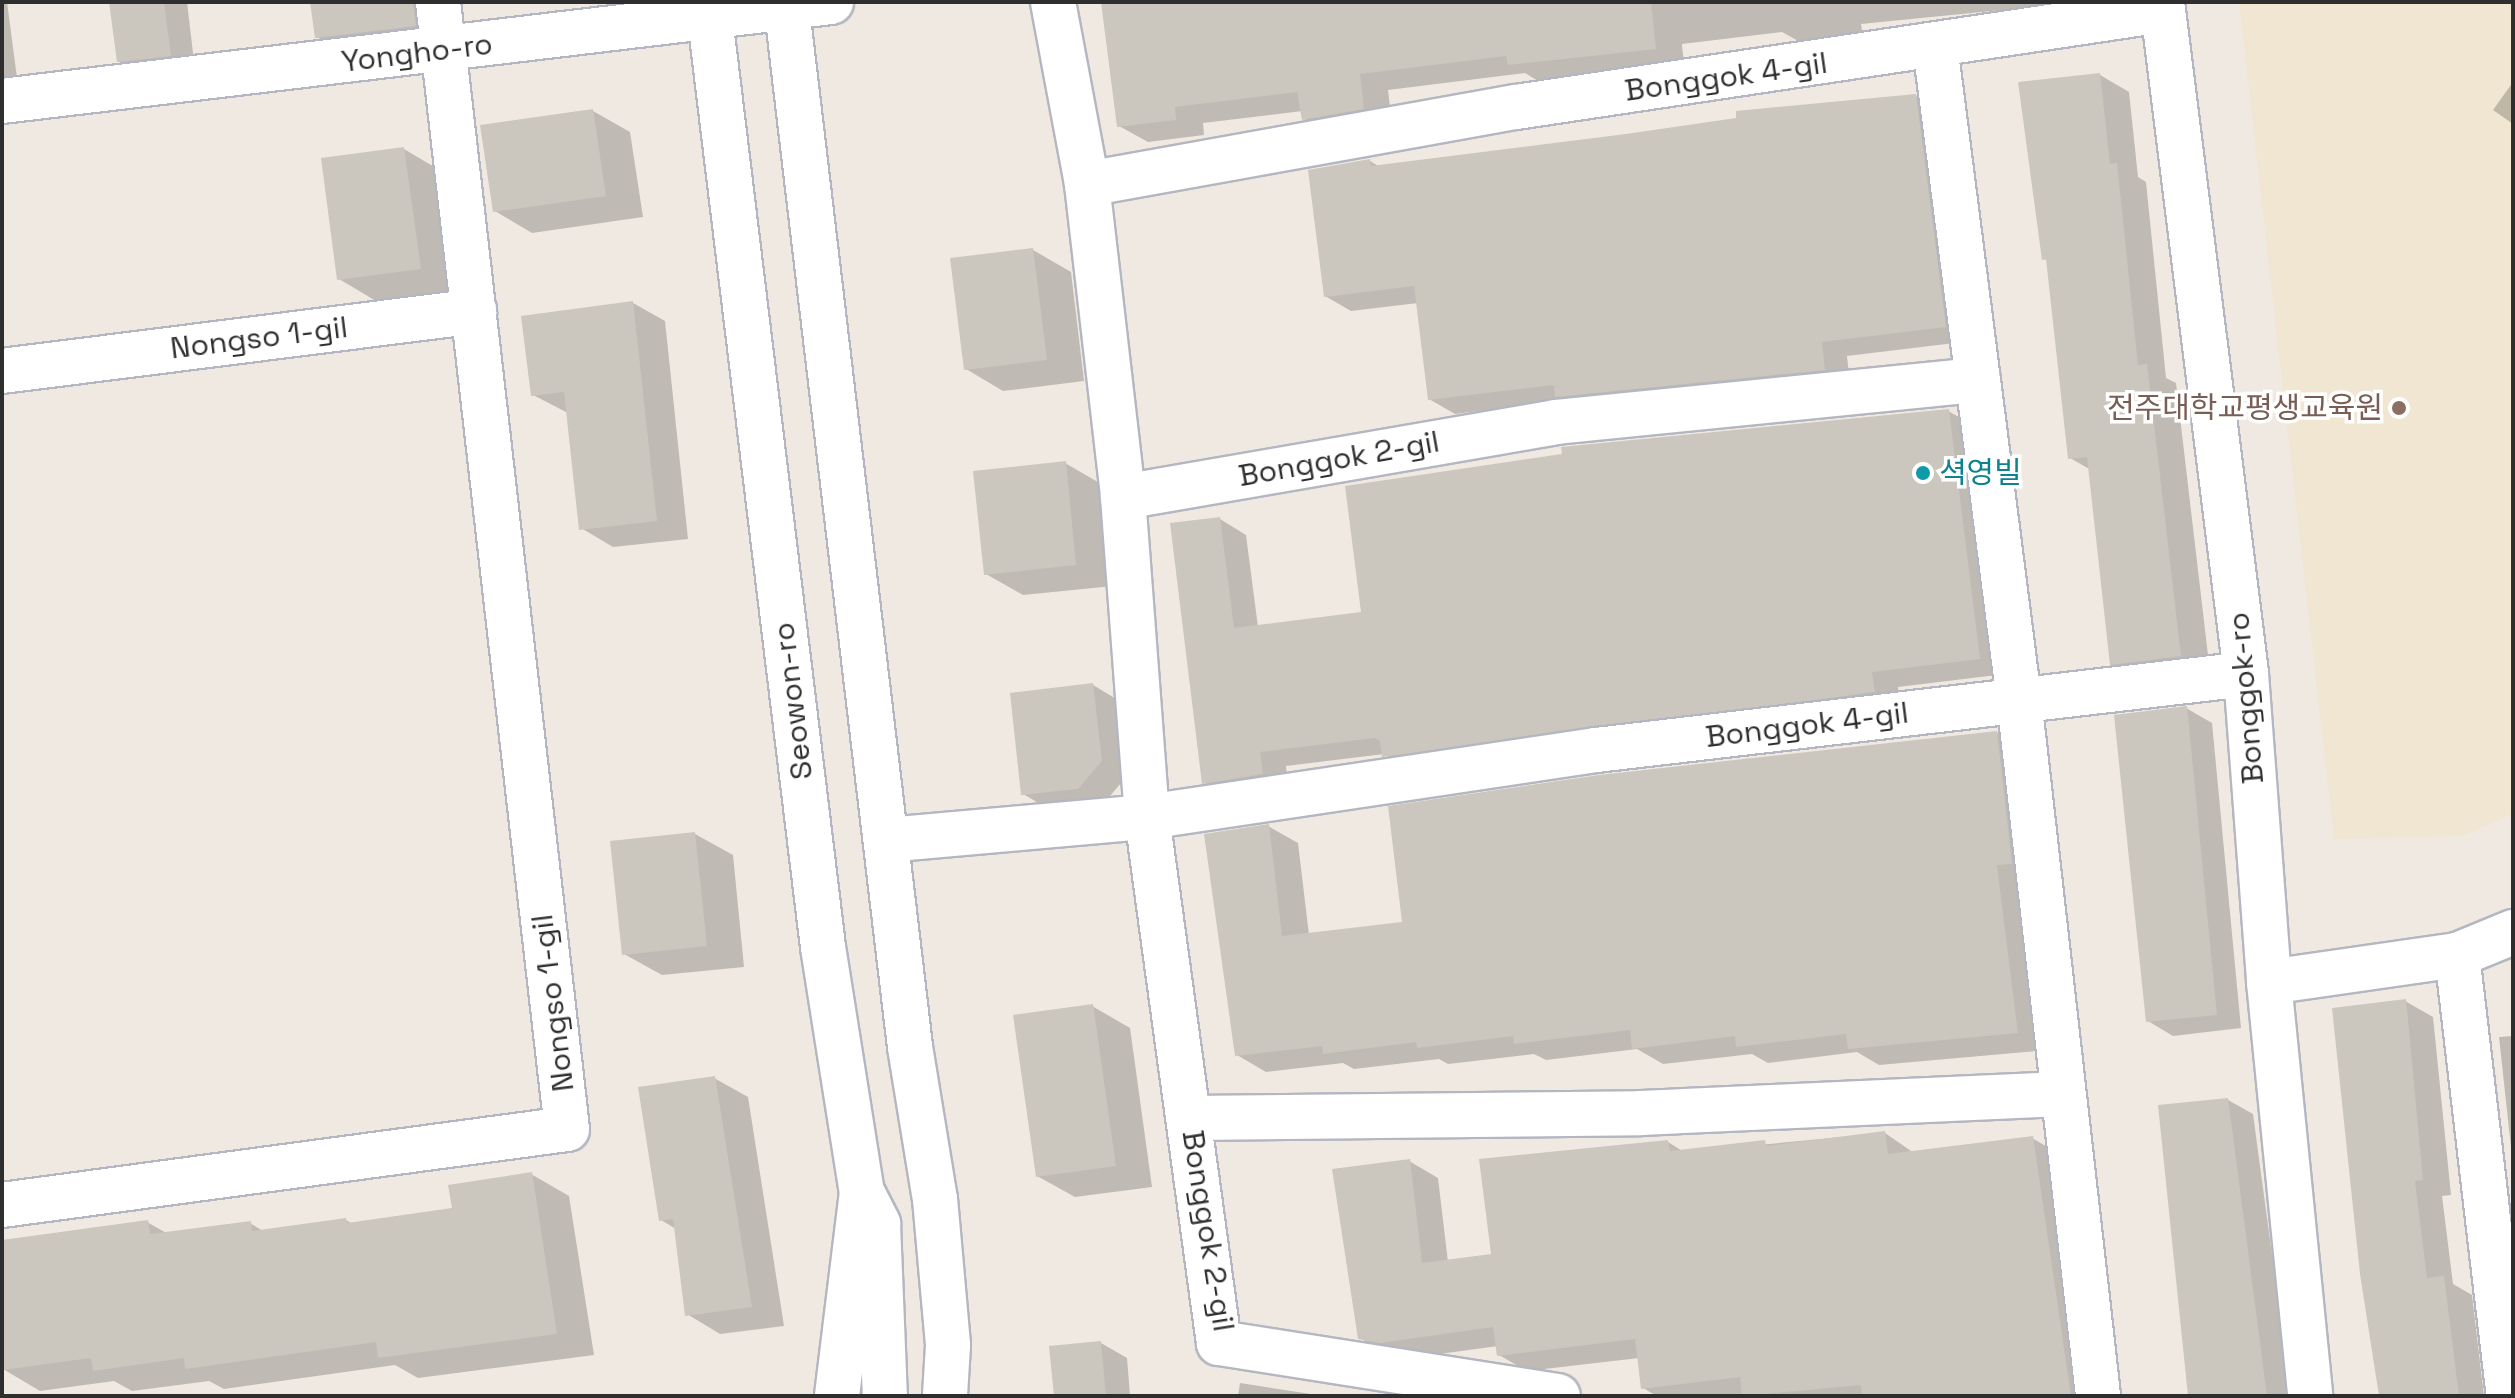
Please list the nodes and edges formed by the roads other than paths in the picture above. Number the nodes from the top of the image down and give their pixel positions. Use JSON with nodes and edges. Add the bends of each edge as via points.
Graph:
{"nodes":[{"id":1,"x":438,"y":2,"type":"edge"},
{"id":2,"x":831,"y":2,"type":"edge"},
{"id":3,"x":1053,"y":2,"type":"edge"},
{"id":4,"x":787,"y":5,"type":"edge"},
{"id":5,"x":2163,"y":6,"type":"edge"},
{"id":6,"x":709,"y":11,"type":"edge"},
{"id":7,"x":1935,"y":46,"type":"junction"},
{"id":8,"x":444,"y":49,"type":"junction"},
{"id":9,"x":2,"y":101,"type":"edge"},
{"id":10,"x":1087,"y":184,"type":"junction"},
{"id":11,"x":474,"y":311,"type":"junction"},
{"id":12,"x":2,"y":371,"type":"edge"},
{"id":13,"x":1978,"y":380,"type":"junction"},
{"id":14,"x":1123,"y":497,"type":"junction"},
{"id":15,"x":2246,"y":674,"type":"junction"},
{"id":16,"x":2019,"y":700,"type":"junction"},
{"id":17,"x":1147,"y":817,"type":"junction"},
{"id":18,"x":887,"y":840,"type":"junction"},
{"id":19,"x":2513,"y":932,"type":"edge"},
{"id":20,"x":2457,"y":955,"type":"junction"},
{"id":21,"x":2269,"y":982,"type":"junction"},
{"id":22,"x":2062,"y":1094,"type":"junction"},
{"id":23,"x":1191,"y":1118,"type":"junction"},
{"id":24,"x":862,"y":1192,"type":"junction"},
{"id":25,"x":2,"y":1205,"type":"edge"},
{"id":26,"x":2501,"y":1232,"type":"edge"},
{"id":27,"x":837,"y":1396,"type":"edge"},
{"id":28,"x":885,"y":1396,"type":"edge"},
{"id":29,"x":945,"y":1396,"type":"edge"},
{"id":30,"x":1558,"y":1396,"type":"edge"},
{"id":31,"x":2098,"y":1396,"type":"edge"},
{"id":32,"x":2310,"y":1396,"type":"edge"},
{"id":33,"x":2509,"y":1396,"type":"edge"}],
"edges":[{"from":1,"to":8,"type":"street","name":"Nongso 1-gil"},
{"from":2,"to":4,"type":"street","name":"Yongho-ro"},
{"from":3,"to":10,"type":"street","name":"Bonggok 2-gil"},
{"from":4,"to":6,"type":"street","name":"Yongho-ro"},
{"from":4,"to":18,"type":"street"},
{"from":5,"to":7,"type":"street","name":"Bonggok 4-gil"},
{"from":5,"to":15,"type":"street","name":"Bonggok-ro"},
{"from":6,"to":8,"type":"street","name":"Yongho-ro"},
{"from":6,"to":24,"type":"street","name":"Seowon-ro","via":[[823,947]]},
{"from":7,"to":10,"type":"street","name":"Bonggok 4-gil","via":[[1516,107]]},
{"from":7,"to":13,"type":"street"},
{"from":8,"to":9,"type":"street","name":"Yongho-ro"},
{"from":8,"to":11,"type":"street","name":"Nongso 1-gil"},
{"from":10,"to":14,"type":"street","name":"Bonggok 2-gil"},
{"from":11,"to":12,"type":"street","name":"Nongso 1-gil"},
{"from":11,"to":25,"type":"street","name":"Nongso 1-gil","via":[[567,1129]]},
{"from":13,"to":14,"type":"street","name":"Bonggok 2-gil","via":[[1556,422]]},
{"from":13,"to":16,"type":"street"},
{"from":14,"to":17,"type":"street","name":"Bonggok 2-gil"},
{"from":15,"to":16,"type":"street","name":"Bonggok 4-gil"},
{"from":15,"to":21,"type":"street","name":"Bonggok-ro"},
{"from":16,"to":17,"type":"street","name":"Bonggok 4-gil","via":[[1596,750]]},
{"from":16,"to":22,"type":"street"},
{"from":17,"to":18,"type":"street"},
{"from":17,"to":23,"type":"street","name":"Bonggok 2-gil"},
{"from":18,"to":29,"type":"street","via":[[910,1047],[935,1199],[948,1345]]},
{"from":19,"to":20,"type":"street"},
{"from":20,"to":21,"type":"street"},
{"from":20,"to":26,"type":"street"},
{"from":21,"to":32,"type":"street","name":"Bonggok-ro"},
{"from":22,"to":23,"type":"street","name":"Bonggok 2-gil","via":[[1641,1113]]},
{"from":22,"to":31,"type":"street"},
{"from":23,"to":30,"type":"street","name":"Bonggok 2-gil","via":[[1219,1343]]},
{"from":24,"to":27,"type":"street"},
{"from":24,"to":28,"type":"street","name":"Seowon-ro","via":[[878,1224]]},
{"from":26,"to":33,"type":"street"}]}
